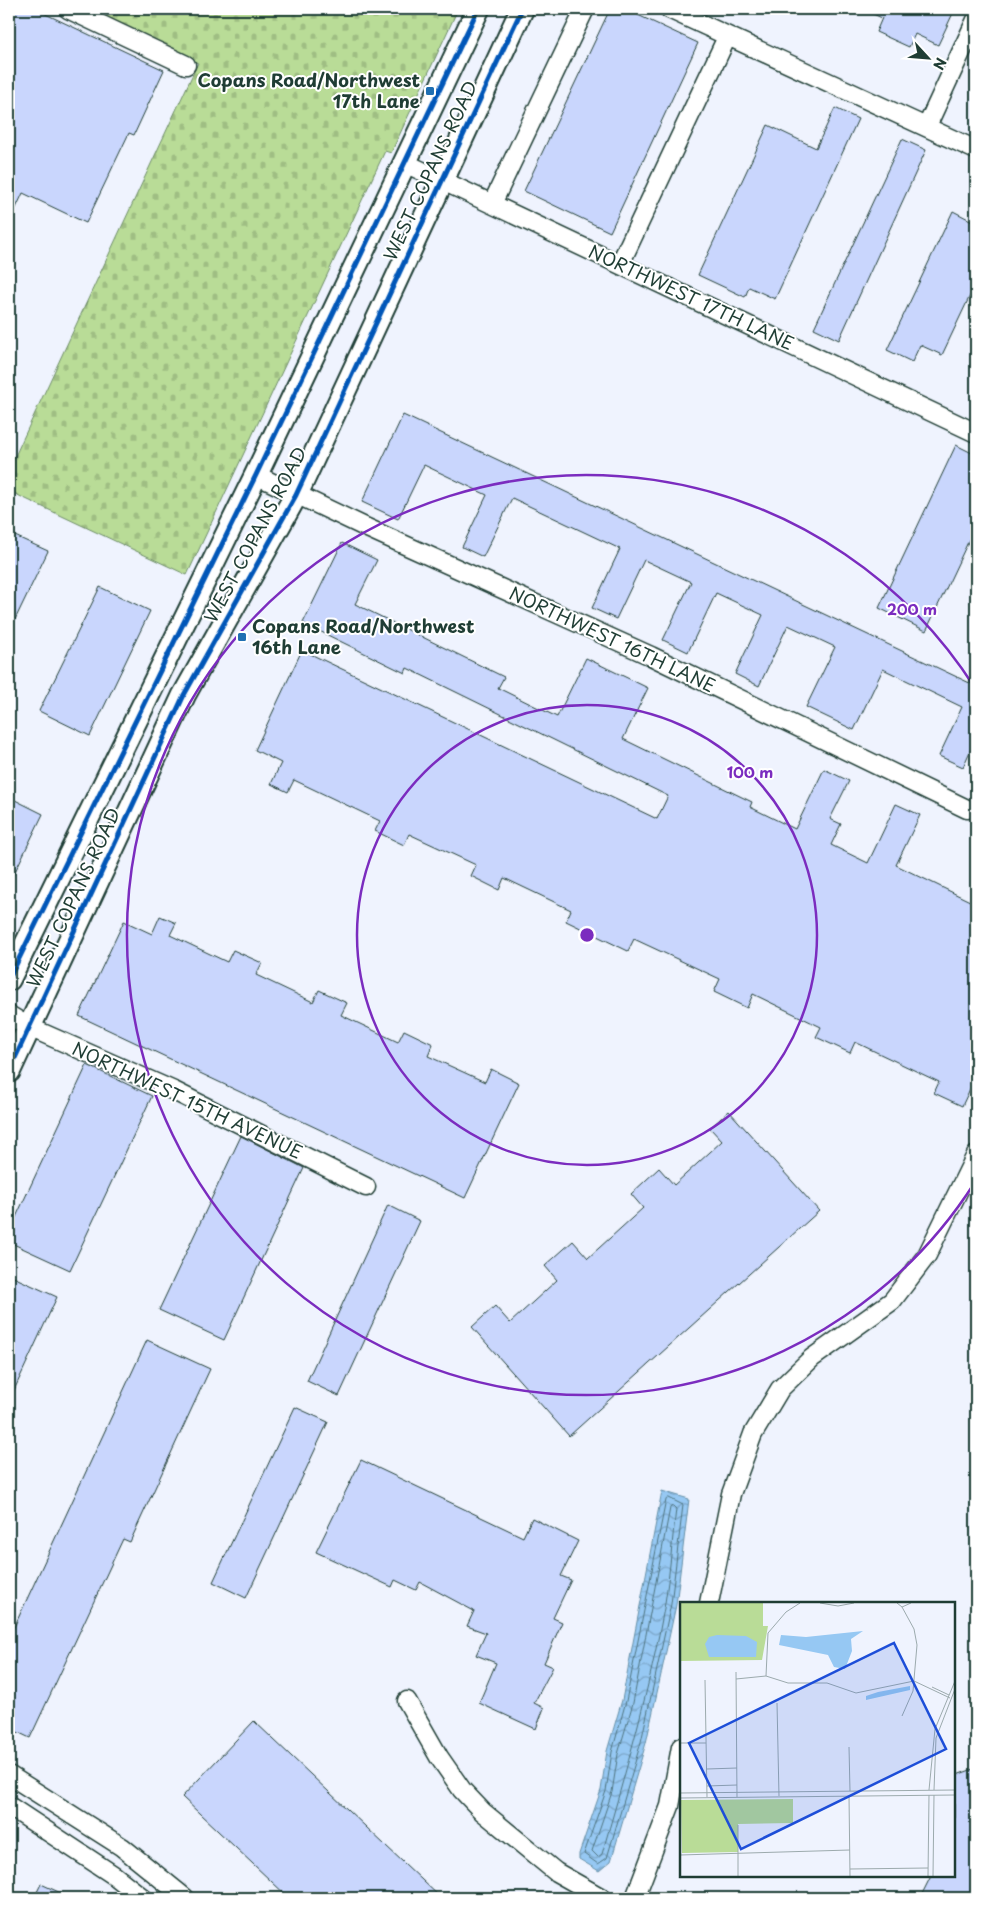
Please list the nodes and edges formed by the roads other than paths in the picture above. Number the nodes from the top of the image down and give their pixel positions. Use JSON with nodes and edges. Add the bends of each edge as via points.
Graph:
{"nodes":[{"id":1,"x":68,"y":9,"type":"edge"},
{"id":2,"x":478,"y":9,"type":"edge"},
{"id":3,"x":522,"y":9,"type":"edge"},
{"id":4,"x":584,"y":9,"type":"edge"},
{"id":5,"x":669,"y":9,"type":"edge"},
{"id":6,"x":976,"y":20,"type":"edge"},
{"id":7,"x":727,"y":36,"type":"junction"},
{"id":8,"x":186,"y":65,"type":"dead end"},
{"id":9,"x":927,"y":126,"type":"junction"},
{"id":10,"x":976,"y":150,"type":"edge"},
{"id":11,"x":405,"y":163,"type":"junction"},
{"id":12,"x":442,"y":180,"type":"junction"},
{"id":13,"x":492,"y":204,"type":"junction"},
{"id":14,"x":620,"y":264,"type":"junction"},
{"id":15,"x":976,"y":433,"type":"edge"},
{"id":16,"x":256,"y":475,"type":"junction"},
{"id":17,"x":296,"y":495,"type":"junction"},
{"id":18,"x":967,"y":809,"type":"dead end"},
{"id":19,"x":9,"y":978,"type":"edge"},
{"id":20,"x":9,"y":1015,"type":"edge"},
{"id":21,"x":29,"y":1027,"type":"junction"},
{"id":22,"x":9,"y":1071,"type":"edge"},
{"id":23,"x":976,"y":1155,"type":"edge"},
{"id":24,"x":366,"y":1187,"type":"dead end"},
{"id":25,"x":709,"y":1602,"type":"edge"},
{"id":26,"x":407,"y":1701,"type":"dead end"},
{"id":27,"x":680,"y":1752,"type":"edge"},
{"id":28,"x":9,"y":1775,"type":"edge"},
{"id":29,"x":9,"y":1806,"type":"edge"},
{"id":30,"x":143,"y":1898,"type":"edge"},
{"id":31,"x":185,"y":1898,"type":"edge"},
{"id":32,"x":602,"y":1898,"type":"edge"},
{"id":33,"x":635,"y":1898,"type":"edge"}],
"edges":[{"from":1,"to":8,"type":"street"},
{"from":2,"to":11,"type":"main road","name":"WEST COPANS ROAD"},
{"from":3,"to":12,"type":"main road","name":"WEST COPANS ROAD"},
{"from":4,"to":13,"type":"street"},
{"from":5,"to":7,"type":"street"},
{"from":6,"to":9,"type":"street"},
{"from":7,"to":9,"type":"street"},
{"from":7,"to":14,"type":"street"},
{"from":9,"to":10,"type":"street"},
{"from":11,"to":12,"type":"street","name":"NORTHWEST 17TH LANE"},
{"from":11,"to":16,"type":"main road","name":"WEST COPANS ROAD"},
{"from":12,"to":13,"type":"street","name":"NORTHWEST 17TH LANE"},
{"from":12,"to":17,"type":"main road","name":"WEST COPANS ROAD"},
{"from":13,"to":14,"type":"street","name":"NORTHWEST 17TH LANE"},
{"from":14,"to":15,"type":"street","name":"NORTHWEST 17TH LANE"},
{"from":16,"to":17,"type":"street","name":"NORTHWEST 16TH LANE"},
{"from":16,"to":19,"type":"main road","name":"WEST COPANS ROAD"},
{"from":17,"to":18,"type":"street","name":"NORTHWEST 16TH LANE","via":[[651,656]]},
{"from":17,"to":21,"type":"main road","name":"WEST COPANS ROAD","via":[[184,695]]},
{"from":20,"to":21,"type":"street","name":"NORTHWEST 15TH AVENUE"},
{"from":21,"to":22,"type":"main road","name":"WEST COPANS ROAD"},
{"from":21,"to":24,"type":"street","name":"NORTHWEST 15TH AVENUE","via":[[174,1091]]},
{"from":23,"to":25,"type":"street","via":[[927,1256],[892,1300],[812,1358],[780,1389],[753,1434],[731,1494]]},
{"from":26,"to":32,"type":"street","via":[[439,1758],[483,1812],[556,1872]]},
{"from":27,"to":33,"type":"street","via":[[670,1806]]},
{"from":28,"to":31,"type":"street","via":[[122,1847]]},
{"from":29,"to":30,"type":"street"}]}
